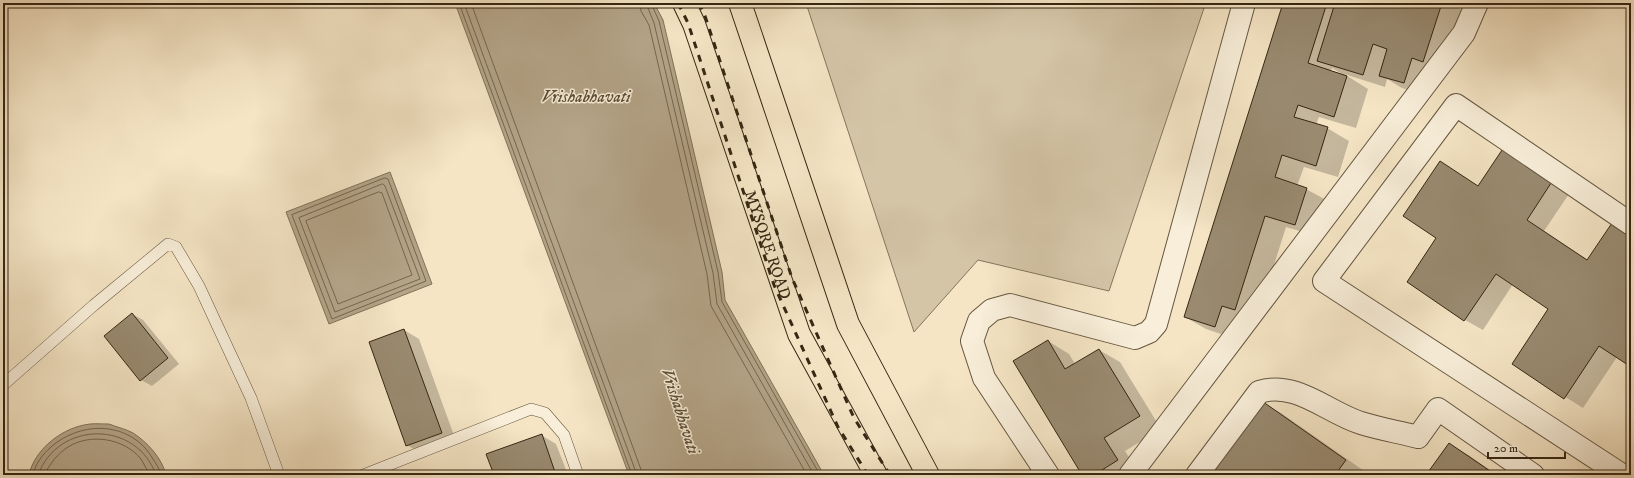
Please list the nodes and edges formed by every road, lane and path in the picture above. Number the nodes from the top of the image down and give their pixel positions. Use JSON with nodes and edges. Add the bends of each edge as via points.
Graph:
{"nodes":[{"id":1,"x":684,"y":3,"type":"edge"},
{"id":2,"x":740,"y":3,"type":"edge"},
{"id":3,"x":1244,"y":3,"type":"edge"},
{"id":4,"x":1477,"y":3,"type":"edge"},
{"id":5,"x":1631,"y":224,"type":"edge"},
{"id":6,"x":3,"y":385,"type":"edge"},
{"id":7,"x":279,"y":475,"type":"edge"},
{"id":8,"x":363,"y":475,"type":"edge"},
{"id":9,"x":578,"y":475,"type":"edge"},
{"id":10,"x":876,"y":475,"type":"edge"},
{"id":11,"x":928,"y":475,"type":"edge"},
{"id":12,"x":1048,"y":475,"type":"edge"},
{"id":13,"x":1130,"y":475,"type":"edge"},
{"id":14,"x":1197,"y":475,"type":"edge"},
{"id":15,"x":1533,"y":475,"type":"edge"},
{"id":16,"x":1622,"y":475,"type":"edge"}],
"edges":[{"from":1,"to":10,"type":"highway","name":"MYSORE ROAD","via":[[694,24],[799,334]]},
{"from":2,"to":11,"type":"highway","via":[[848,324]]},
{"from":3,"to":12,"type":"street","via":[[1156,324],[1149,332],[1135,338],[1010,305],[992,310],[980,321],[972,341],[984,378]]},
{"from":4,"to":13,"type":"street","via":[[1464,33]]},
{"from":5,"to":16,"type":"street","via":[[1456,106],[1324,281]]},
{"from":6,"to":7,"type":"lane","via":[[168,244],[176,247],[199,286],[251,398]]},
{"from":8,"to":9,"type":"lane","via":[[531,409],[545,413],[564,435]]},
{"from":14,"to":15,"type":"street","via":[[1259,392],[1268,389],[1289,390],[1360,423],[1418,437],[1438,409]]}]}
